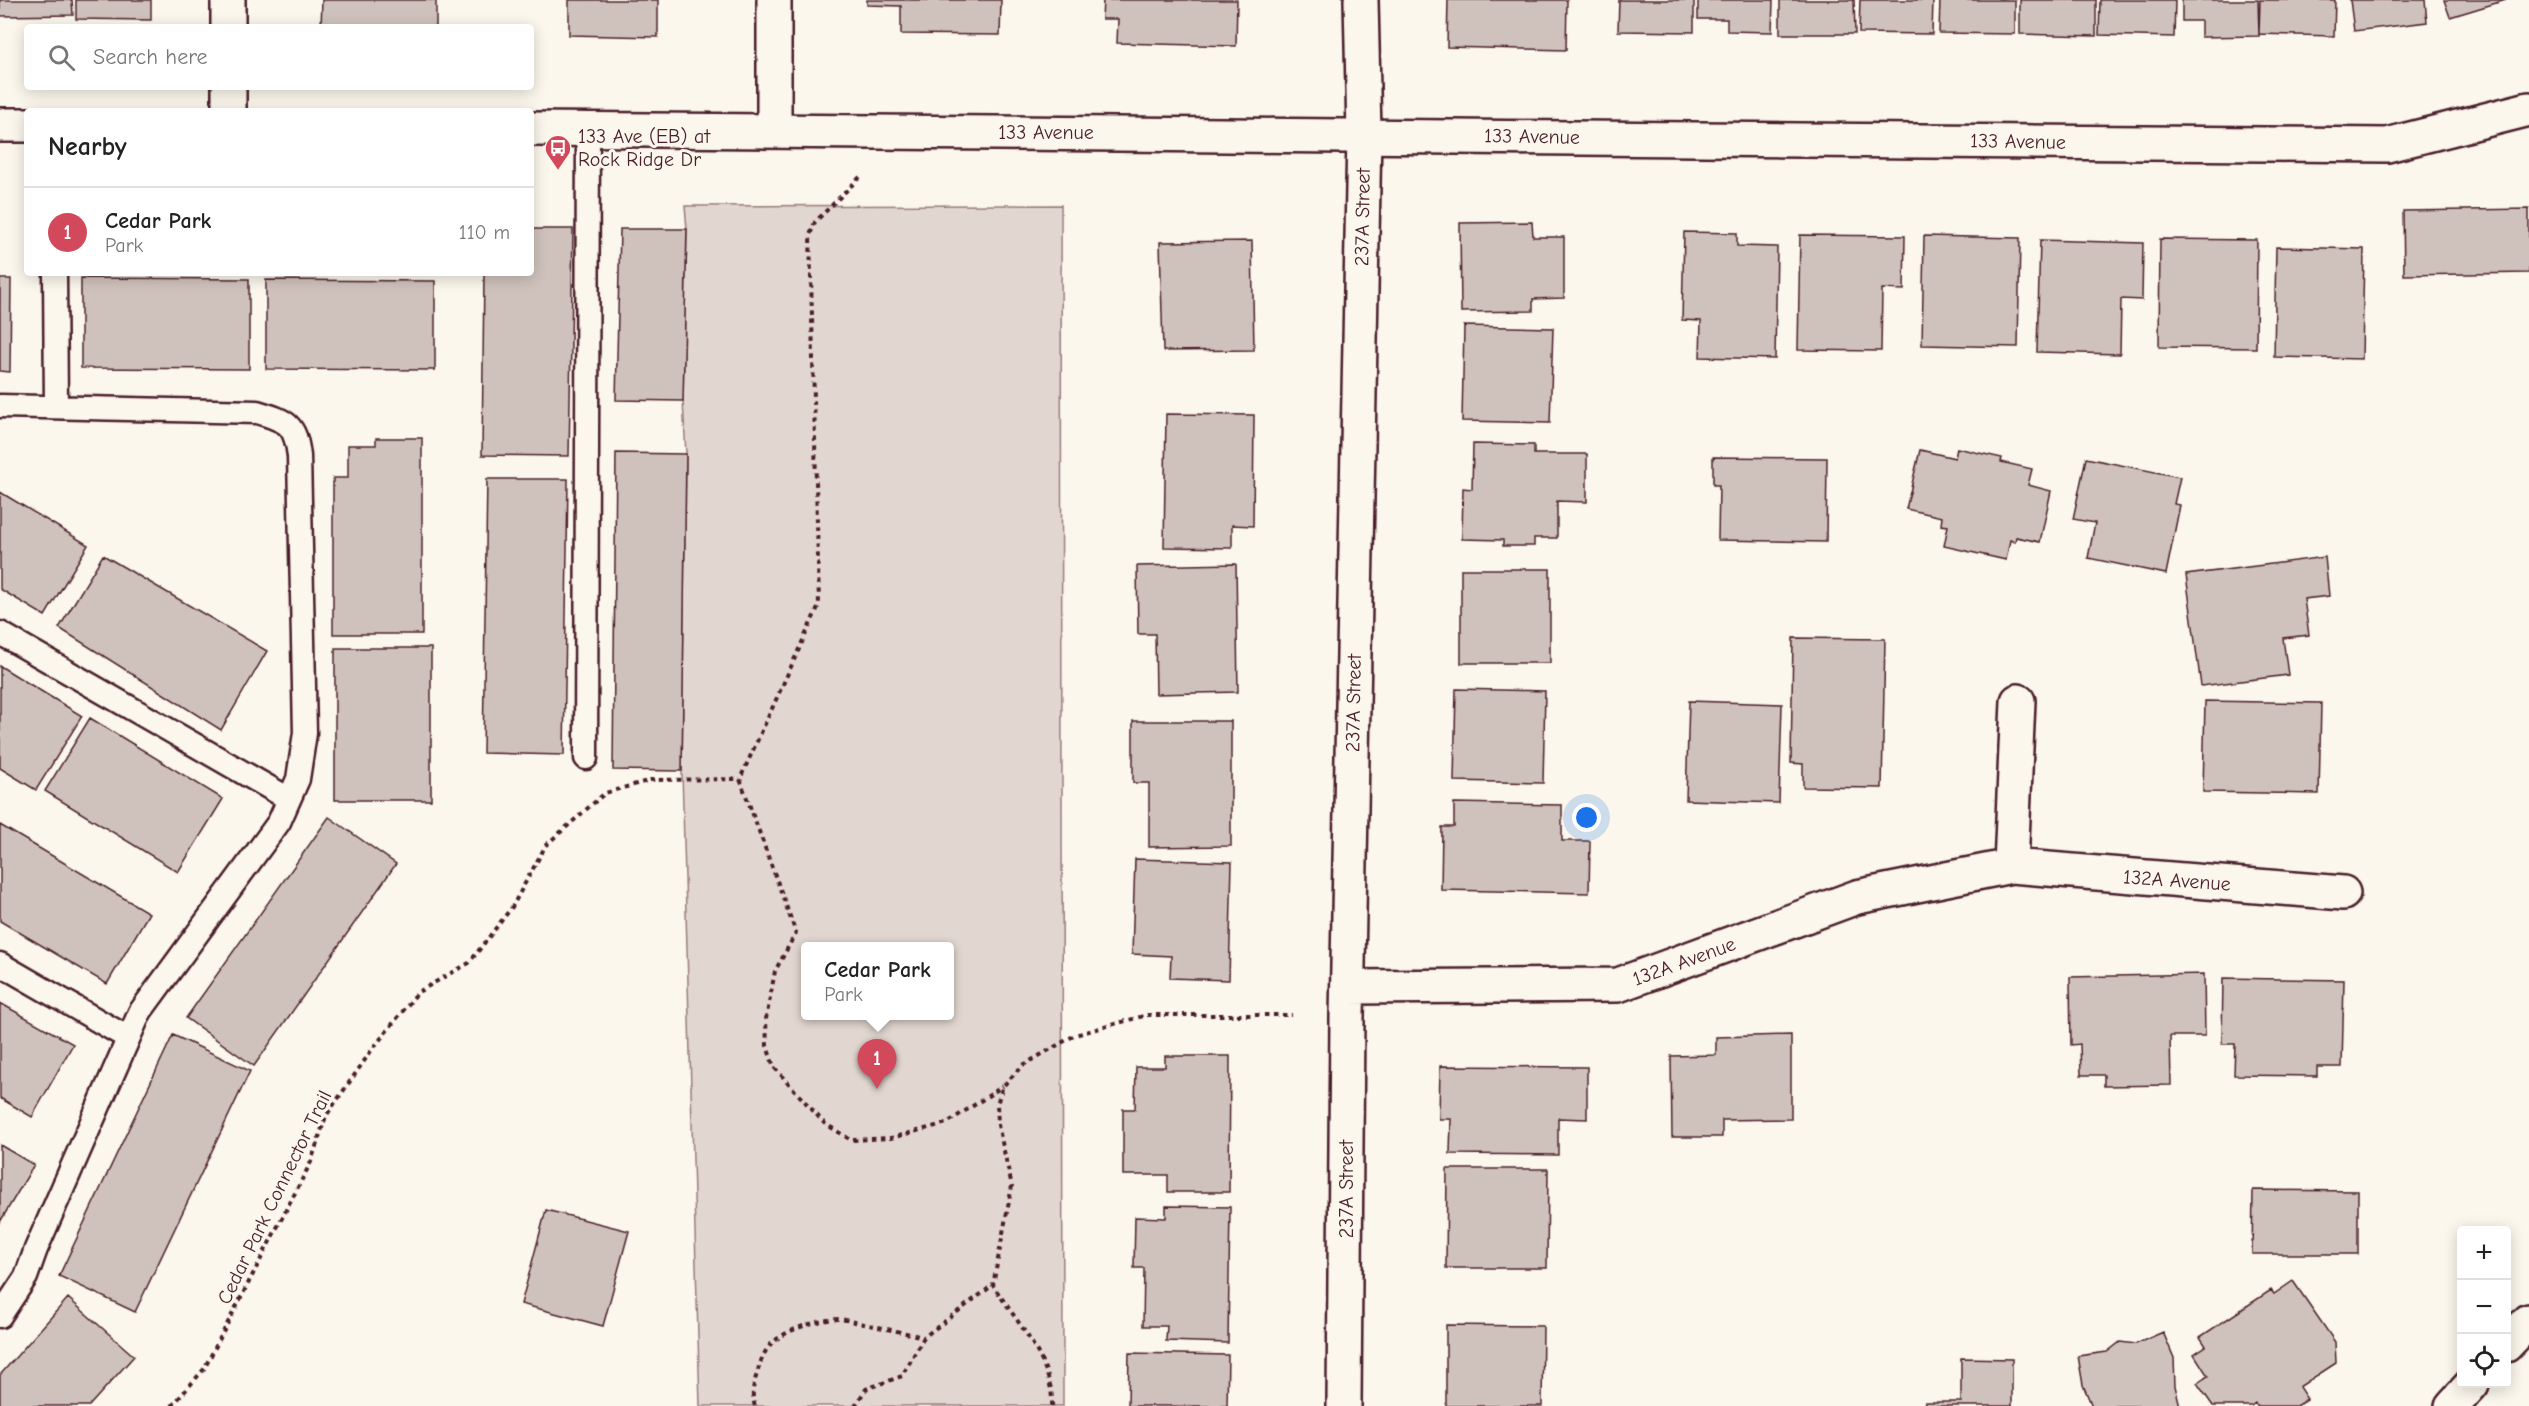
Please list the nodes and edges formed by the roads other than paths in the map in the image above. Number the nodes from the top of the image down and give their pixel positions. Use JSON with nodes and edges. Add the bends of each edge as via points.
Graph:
{"nodes":[{"id":1,"x":228,"y":0,"type":"edge"},
{"id":2,"x":774,"y":0,"type":"edge"},
{"id":3,"x":1361,"y":0,"type":"edge"},
{"id":4,"x":228,"y":24,"type":"edge"},
{"id":5,"x":229,"y":90,"type":"edge"},
{"id":6,"x":229,"y":108,"type":"edge"},
{"id":7,"x":2529,"y":109,"type":"edge"},
{"id":8,"x":0,"y":125,"type":"edge"},
{"id":9,"x":24,"y":125,"type":"edge"},
{"id":10,"x":534,"y":129,"type":"edge"},
{"id":11,"x":588,"y":129,"type":"junction"},
{"id":12,"x":774,"y":130,"type":"junction"},
{"id":13,"x":1364,"y":134,"type":"junction"},
{"id":14,"x":55,"y":276,"type":"edge"},
{"id":15,"x":0,"y":406,"type":"edge"},
{"id":16,"x":56,"y":407,"type":"junction"},
{"id":17,"x":0,"y":633,"type":"edge"},
{"id":18,"x":2018,"y":701,"type":"dead end"},
{"id":19,"x":586,"y":758,"type":"dead end"},
{"id":20,"x":289,"y":800,"type":"junction"},
{"id":21,"x":2011,"y":867,"type":"junction"},
{"id":22,"x":2343,"y":892,"type":"dead end"},
{"id":23,"x":0,"y":964,"type":"edge"},
{"id":24,"x":1348,"y":987,"type":"junction"},
{"id":25,"x":128,"y":1038,"type":"junction"},
{"id":26,"x":0,"y":1316,"type":"edge"},
{"id":27,"x":2529,"y":1321,"type":"edge"},
{"id":28,"x":2511,"y":1340,"type":"edge"},
{"id":29,"x":2468,"y":1388,"type":"edge"},
{"id":30,"x":1344,"y":1406,"type":"edge"},
{"id":31,"x":2452,"y":1406,"type":"edge"}],
"edges":[{"from":1,"to":4,"type":"street"},
{"from":2,"to":12,"type":"street"},
{"from":3,"to":13,"type":"street","name":"237A Street"},
{"from":5,"to":6,"type":"street"},
{"from":7,"to":13,"type":"street","name":"133 Avenue","via":[[2387,145]]},
{"from":8,"to":9,"type":"street"},
{"from":10,"to":11,"type":"street","name":"133 Avenue"},
{"from":11,"to":12,"type":"street","name":"133 Avenue"},
{"from":11,"to":19,"type":"lane"},
{"from":12,"to":13,"type":"street","name":"133 Avenue"},
{"from":13,"to":24,"type":"street","name":"237A Street"},
{"from":14,"to":16,"type":"lane"},
{"from":15,"to":16,"type":"lane"},
{"from":16,"to":20,"type":"lane","via":[[257,412],[284,420],[296,435],[305,732],[298,779]]},
{"from":17,"to":20,"type":"lane"},
{"from":18,"to":21,"type":"street"},
{"from":20,"to":25,"type":"lane","via":[[279,822],[140,1012]]},
{"from":21,"to":22,"type":"street","name":"132A Avenue"},
{"from":21,"to":24,"type":"street","name":"132A Avenue","via":[[1857,897],[1618,985]]},
{"from":23,"to":25,"type":"lane"},
{"from":24,"to":30,"type":"street","name":"237A Street"},
{"from":25,"to":26,"type":"lane","via":[[27,1277]]},
{"from":27,"to":28,"type":"street"},
{"from":29,"to":31,"type":"street"}]}
